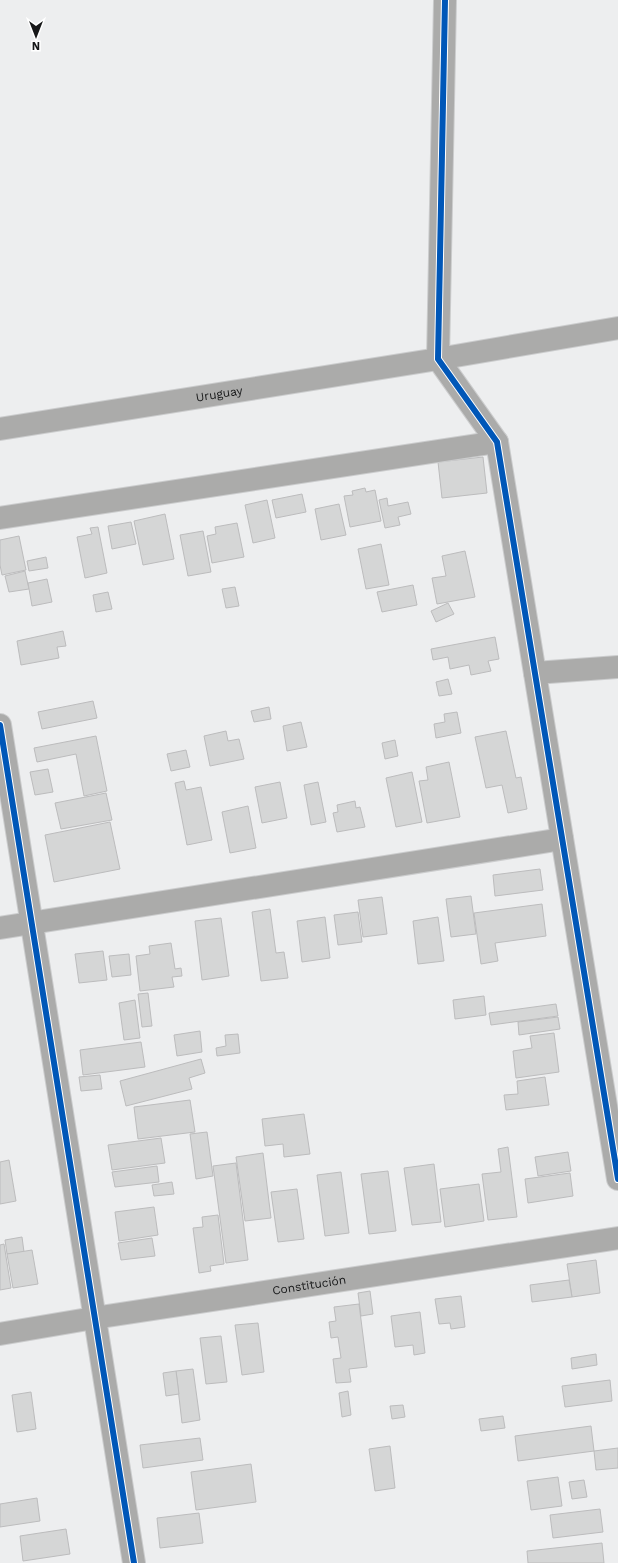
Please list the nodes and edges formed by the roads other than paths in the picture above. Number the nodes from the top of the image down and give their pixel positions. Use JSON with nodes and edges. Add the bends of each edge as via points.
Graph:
{"nodes":[{"id":1,"x":445,"y":0,"type":"edge"},
{"id":2,"x":618,"y":328,"type":"edge"},
{"id":3,"x":438,"y":359,"type":"junction"},
{"id":4,"x":0,"y":429,"type":"edge"},
{"id":5,"x":497,"y":442,"type":"junction"},
{"id":6,"x":0,"y":518,"type":"edge"},
{"id":7,"x":618,"y":667,"type":"edge"},
{"id":8,"x":535,"y":673,"type":"junction"},
{"id":9,"x":0,"y":725,"type":"edge"},
{"id":10,"x":562,"y":839,"type":"junction"},
{"id":11,"x":31,"y":923,"type":"junction"},
{"id":12,"x":0,"y":928,"type":"edge"},
{"id":13,"x":618,"y":1179,"type":"edge"},
{"id":14,"x":618,"y":1238,"type":"edge"},
{"id":15,"x":94,"y":1318,"type":"junction"},
{"id":16,"x":0,"y":1334,"type":"edge"},
{"id":17,"x":134,"y":1563,"type":"edge"}],
"edges":[{"from":1,"to":3,"type":"street"},
{"from":2,"to":3,"type":"street","name":"Uruguay"},
{"from":3,"to":4,"type":"street","name":"Uruguay"},
{"from":3,"to":5,"type":"street"},
{"from":5,"to":6,"type":"street"},
{"from":5,"to":8,"type":"street"},
{"from":7,"to":8,"type":"street"},
{"from":8,"to":10,"type":"street"},
{"from":9,"to":11,"type":"street"},
{"from":10,"to":11,"type":"street"},
{"from":10,"to":13,"type":"street"},
{"from":11,"to":12,"type":"street"},
{"from":11,"to":15,"type":"street"},
{"from":14,"to":15,"type":"street","name":"Constitución"},
{"from":15,"to":16,"type":"street","name":"Constitución"},
{"from":15,"to":17,"type":"street"}]}
